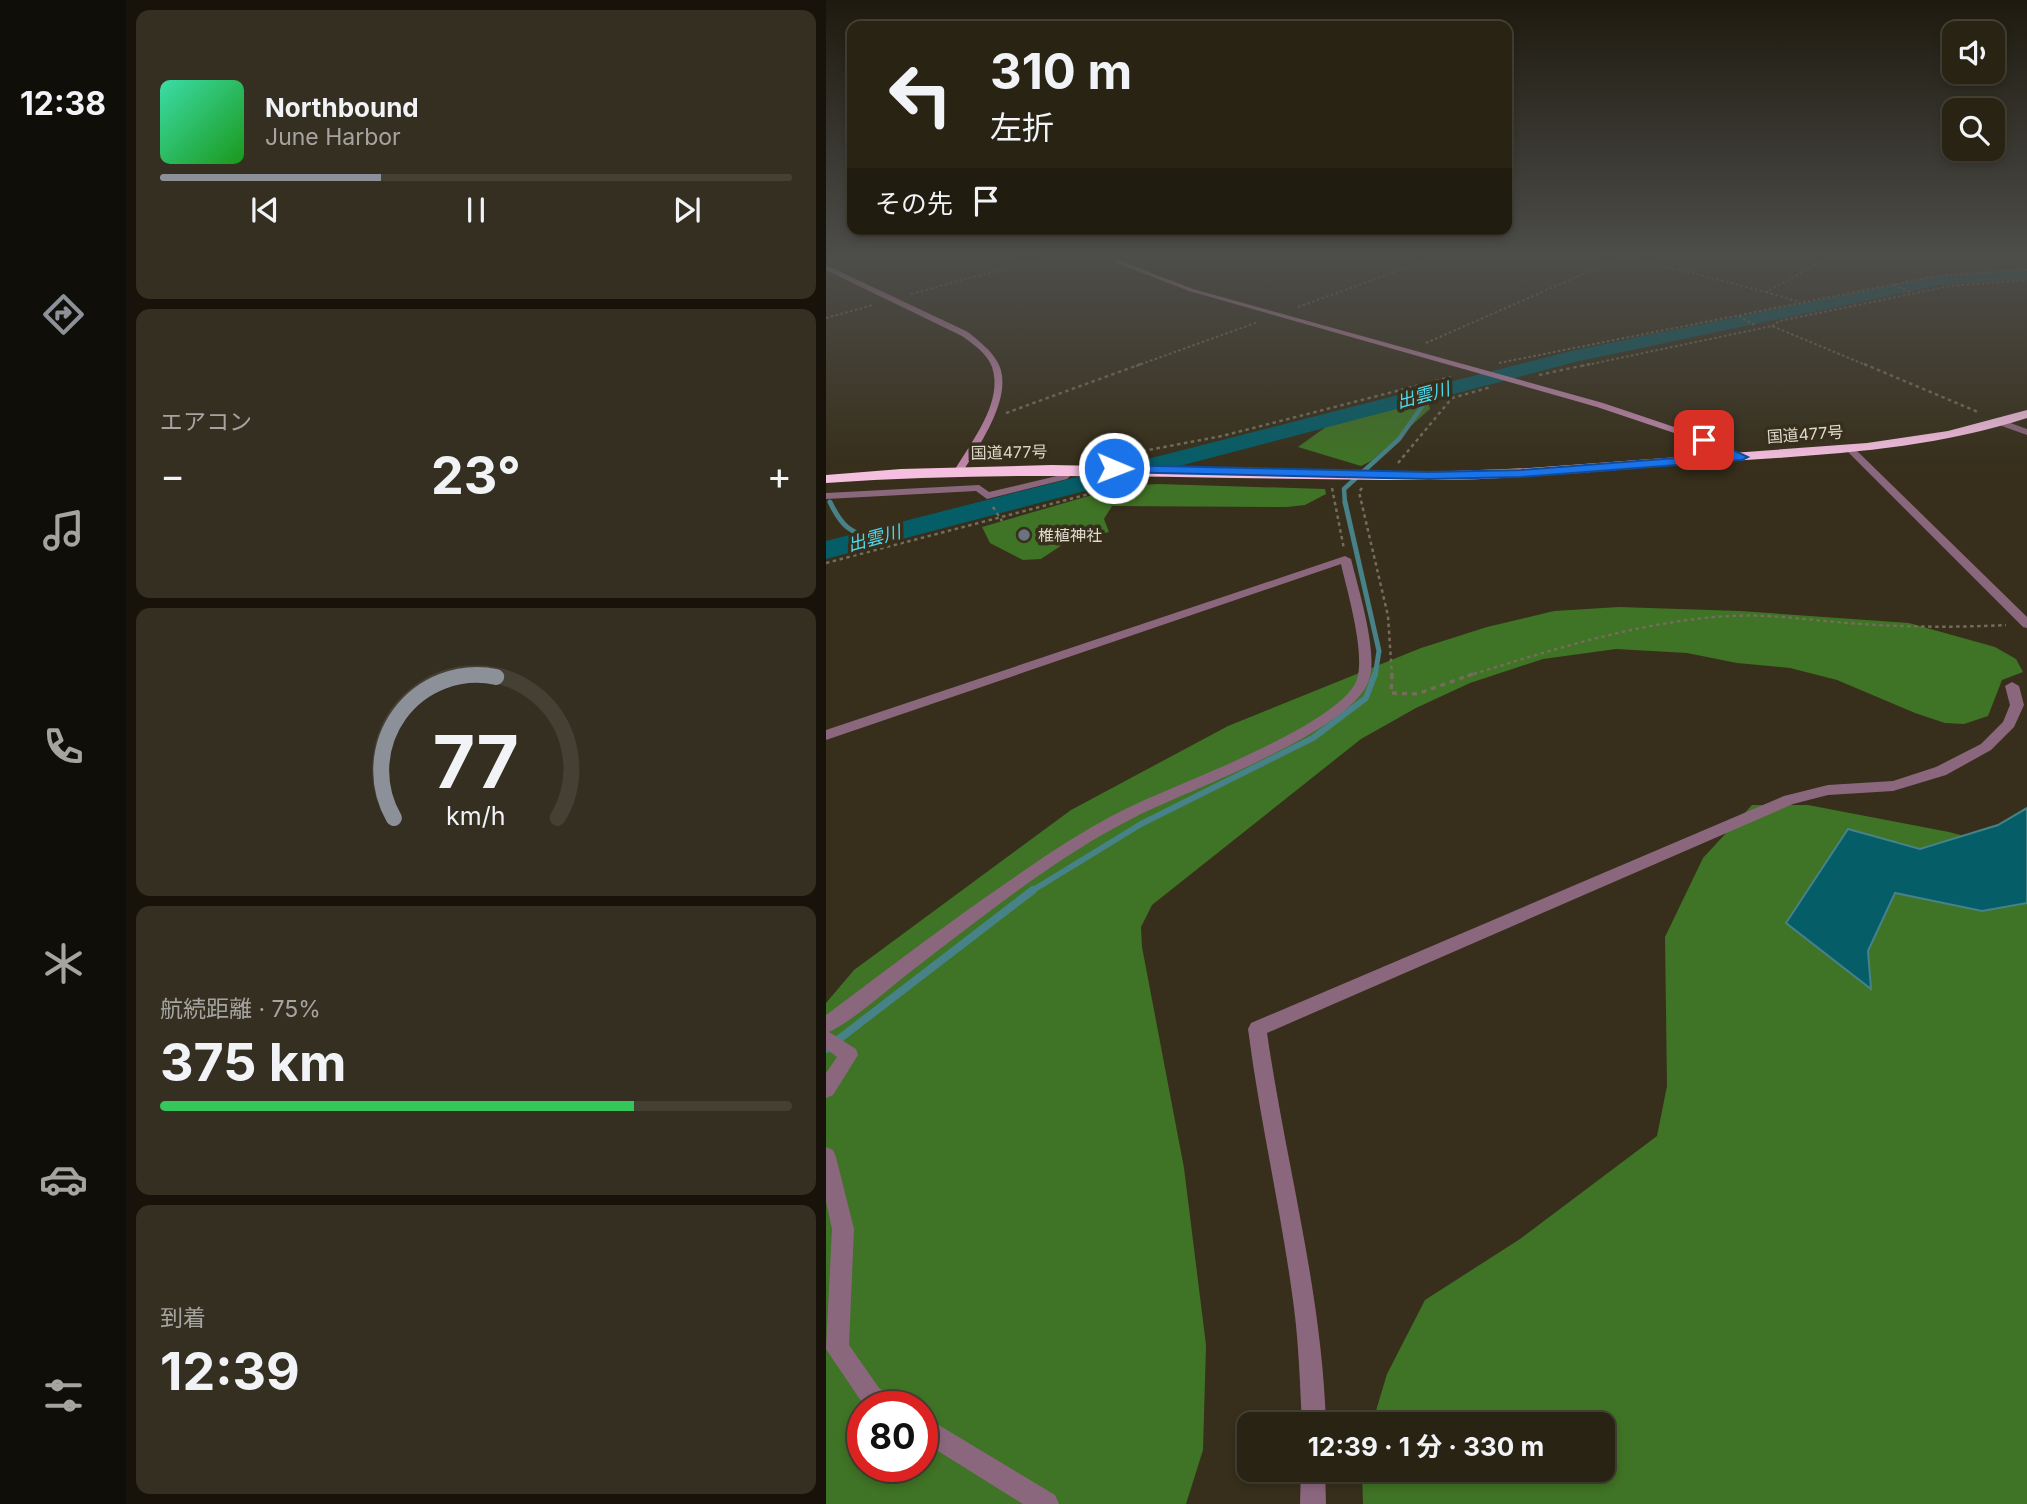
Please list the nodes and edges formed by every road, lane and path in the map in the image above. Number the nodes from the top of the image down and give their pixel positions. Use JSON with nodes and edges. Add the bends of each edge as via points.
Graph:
{"nodes":[{"id":1,"x":949,"y":326,"type":"edge"},
{"id":2,"x":1246,"y":326,"type":"edge"},
{"id":3,"x":1321,"y":326,"type":"edge"},
{"id":4,"x":1464,"y":326,"type":"edge"},
{"id":5,"x":1688,"y":326,"type":"edge"},
{"id":6,"x":1757,"y":326,"type":"edge"},
{"id":7,"x":1772,"y":326,"type":"edge"},
{"id":8,"x":1408,"y":351,"type":"junction"},
{"id":9,"x":1474,"y":370,"type":"junction"},
{"id":10,"x":1515,"y":381,"type":"junction"},
{"id":11,"x":2027,"y":414,"type":"edge"},
{"id":12,"x":987,"y":419,"type":"junction"},
{"id":13,"x":2002,"y":423,"type":"junction"},
{"id":14,"x":2027,"y":432,"type":"edge"},
{"id":15,"x":1850,"y":448,"type":"junction"},
{"id":16,"x":1122,"y":454,"type":"dead end"},
{"id":17,"x":1742,"y":457,"type":"junction"},
{"id":18,"x":1072,"y":469,"type":"junction"},
{"id":19,"x":959,"y":471,"type":"junction"},
{"id":20,"x":1408,"y":475,"type":"junction"},
{"id":21,"x":826,"y":479,"type":"edge"},
{"id":22,"x":1370,"y":480,"type":"junction"},
{"id":23,"x":1324,"y":485,"type":"dead end"},
{"id":24,"x":1120,"y":486,"type":"dead end"},
{"id":25,"x":826,"y":496,"type":"edge"},
{"id":26,"x":1345,"y":559,"type":"junction"},
{"id":27,"x":826,"y":563,"type":"edge"},
{"id":28,"x":2027,"y":624,"type":"edge"},
{"id":29,"x":2027,"y":691,"type":"edge"},
{"id":30,"x":826,"y":735,"type":"edge"},
{"id":31,"x":826,"y":1025,"type":"edge"},
{"id":32,"x":833,"y":1043,"type":"edge"},
{"id":33,"x":826,"y":1089,"type":"edge"},
{"id":34,"x":826,"y":1157,"type":"edge"},
{"id":35,"x":867,"y":1391,"type":"edge"},
{"id":36,"x":1314,"y":1412,"type":"edge"},
{"id":37,"x":938,"y":1437,"type":"edge"},
{"id":38,"x":1313,"y":1482,"type":"edge"},
{"id":39,"x":1046,"y":1504,"type":"edge"},
{"id":40,"x":1313,"y":1504,"type":"edge"}],
"edges":[{"from":1,"to":12,"type":"street","via":[[988,351],[999,370],[998,397]]},
{"from":2,"to":12,"type":"path"},
{"from":3,"to":8,"type":"street"},
{"from":4,"to":8,"type":"path"},
{"from":5,"to":9,"type":"path"},
{"from":6,"to":10,"type":"path"},
{"from":7,"to":13,"type":"path"},
{"from":8,"to":9,"type":"street"},
{"from":9,"to":10,"type":"street"},
{"from":9,"to":16,"type":"path","via":[[1222,436]]},
{"from":10,"to":17,"type":"street","via":[[1651,421]]},
{"from":10,"to":20,"type":"path","via":[[1452,398],[1444,405],[1395,466],[1407,467]]},
{"from":11,"to":13,"type":"highway","name":"国道477号"},
{"from":12,"to":19,"type":"street"},
{"from":13,"to":14,"type":"street"},
{"from":13,"to":15,"type":"highway","name":"国道477号","via":[[1932,440]]},
{"from":15,"to":17,"type":"highway","name":"国道477号"},
{"from":15,"to":28,"type":"street"},
{"from":17,"to":20,"type":"highway","name":"国道477号","via":[[1521,473]]},
{"from":18,"to":19,"type":"highway","name":"国道477号"},
{"from":18,"to":22,"type":"highway","name":"国道477号","via":[[1345,474]]},
{"from":18,"to":25,"type":"street","via":[[1064,477],[987,496],[979,488]]},
{"from":19,"to":21,"type":"highway","name":"国道477号"},
{"from":20,"to":22,"type":"highway","name":"国道477号"},
{"from":22,"to":28,"type":"path","via":[[1359,492],[1389,615],[1394,671],[1391,692],[1417,694],[1584,641],[1728,616],[1941,628]]},
{"from":23,"to":26,"type":"path","via":[[1332,486]]},
{"from":24,"to":27,"type":"path"},
{"from":26,"to":30,"type":"street"},
{"from":26,"to":31,"type":"street","via":[[1367,655],[1362,682],[1343,705],[1306,730],[1086,839]]},
{"from":29,"to":36,"type":"street","via":[[2012,686],[2017,705],[2009,724],[1986,747],[1941,771],[1894,786],[1828,790],[1789,800],[1257,1029],[1293,1229]]},
{"from":32,"to":33,"type":"street","via":[[849,1055]]},
{"from":34,"to":35,"type":"street","via":[[842,1229],[837,1348]]},
{"from":37,"to":39,"type":"street"},
{"from":38,"to":40,"type":"street"}]}
